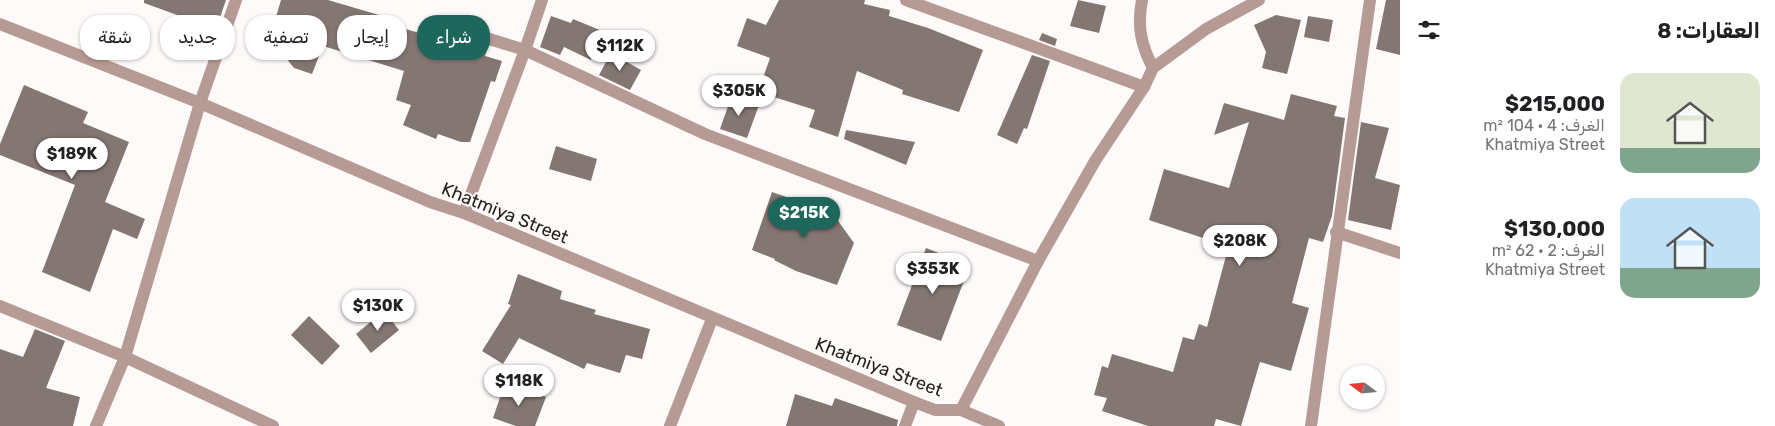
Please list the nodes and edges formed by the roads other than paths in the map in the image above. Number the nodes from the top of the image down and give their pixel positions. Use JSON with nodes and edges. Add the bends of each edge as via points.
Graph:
{"nodes":[{"id":1,"x":236,"y":0,"type":"edge"},
{"id":2,"x":542,"y":0,"type":"edge"},
{"id":3,"x":906,"y":0,"type":"edge"},
{"id":4,"x":1142,"y":0,"type":"edge"},
{"id":5,"x":1259,"y":0,"type":"edge"},
{"id":6,"x":1370,"y":0,"type":"edge"},
{"id":7,"x":0,"y":24,"type":"edge"},
{"id":8,"x":490,"y":39,"type":"edge"},
{"id":9,"x":525,"y":50,"type":"junction"},
{"id":10,"x":1153,"y":68,"type":"junction"},
{"id":11,"x":1144,"y":87,"type":"junction"},
{"id":12,"x":200,"y":103,"type":"junction"},
{"id":13,"x":464,"y":213,"type":"junction"},
{"id":14,"x":1336,"y":232,"type":"junction"},
{"id":15,"x":1400,"y":254,"type":"edge"},
{"id":16,"x":1038,"y":260,"type":"junction"},
{"id":17,"x":0,"y":306,"type":"edge"},
{"id":18,"x":712,"y":319,"type":"junction"},
{"id":19,"x":125,"y":357,"type":"junction"},
{"id":20,"x":914,"y":402,"type":"junction"},
{"id":21,"x":961,"y":410,"type":"junction"},
{"id":22,"x":96,"y":426,"type":"edge"},
{"id":23,"x":273,"y":426,"type":"edge"},
{"id":24,"x":670,"y":426,"type":"edge"},
{"id":25,"x":905,"y":426,"type":"edge"},
{"id":26,"x":999,"y":426,"type":"edge"},
{"id":27,"x":1311,"y":426,"type":"edge"}],
"edges":[{"from":1,"to":12,"type":"street"},
{"from":2,"to":9,"type":"street"},
{"from":3,"to":11,"type":"street"},
{"from":4,"to":10,"type":"street","via":[[1139,27],[1142,47]]},
{"from":5,"to":10,"type":"street","via":[[1206,29]]},
{"from":6,"to":14,"type":"street"},
{"from":7,"to":12,"type":"street","name":"Khatmiya Street"},
{"from":8,"to":9,"type":"street"},
{"from":9,"to":13,"type":"street"},
{"from":9,"to":16,"type":"street","via":[[705,134]]},
{"from":10,"to":11,"type":"street"},
{"from":11,"to":16,"type":"street","via":[[1095,162]]},
{"from":12,"to":13,"type":"street","name":"Khatmiya Street","via":[[430,202]]},
{"from":12,"to":19,"type":"street"},
{"from":13,"to":18,"type":"street","name":"Khatmiya Street"},
{"from":14,"to":15,"type":"street"},
{"from":14,"to":27,"type":"street"},
{"from":16,"to":21,"type":"street"},
{"from":17,"to":19,"type":"street"},
{"from":18,"to":20,"type":"street","name":"Khatmiya Street"},
{"from":18,"to":24,"type":"street"},
{"from":19,"to":22,"type":"street"},
{"from":19,"to":23,"type":"street"},
{"from":20,"to":21,"type":"street","name":"Khatmiya Street","via":[[935,410]]},
{"from":20,"to":25,"type":"street"},
{"from":21,"to":26,"type":"street","name":"Khatmiya Street"}]}
